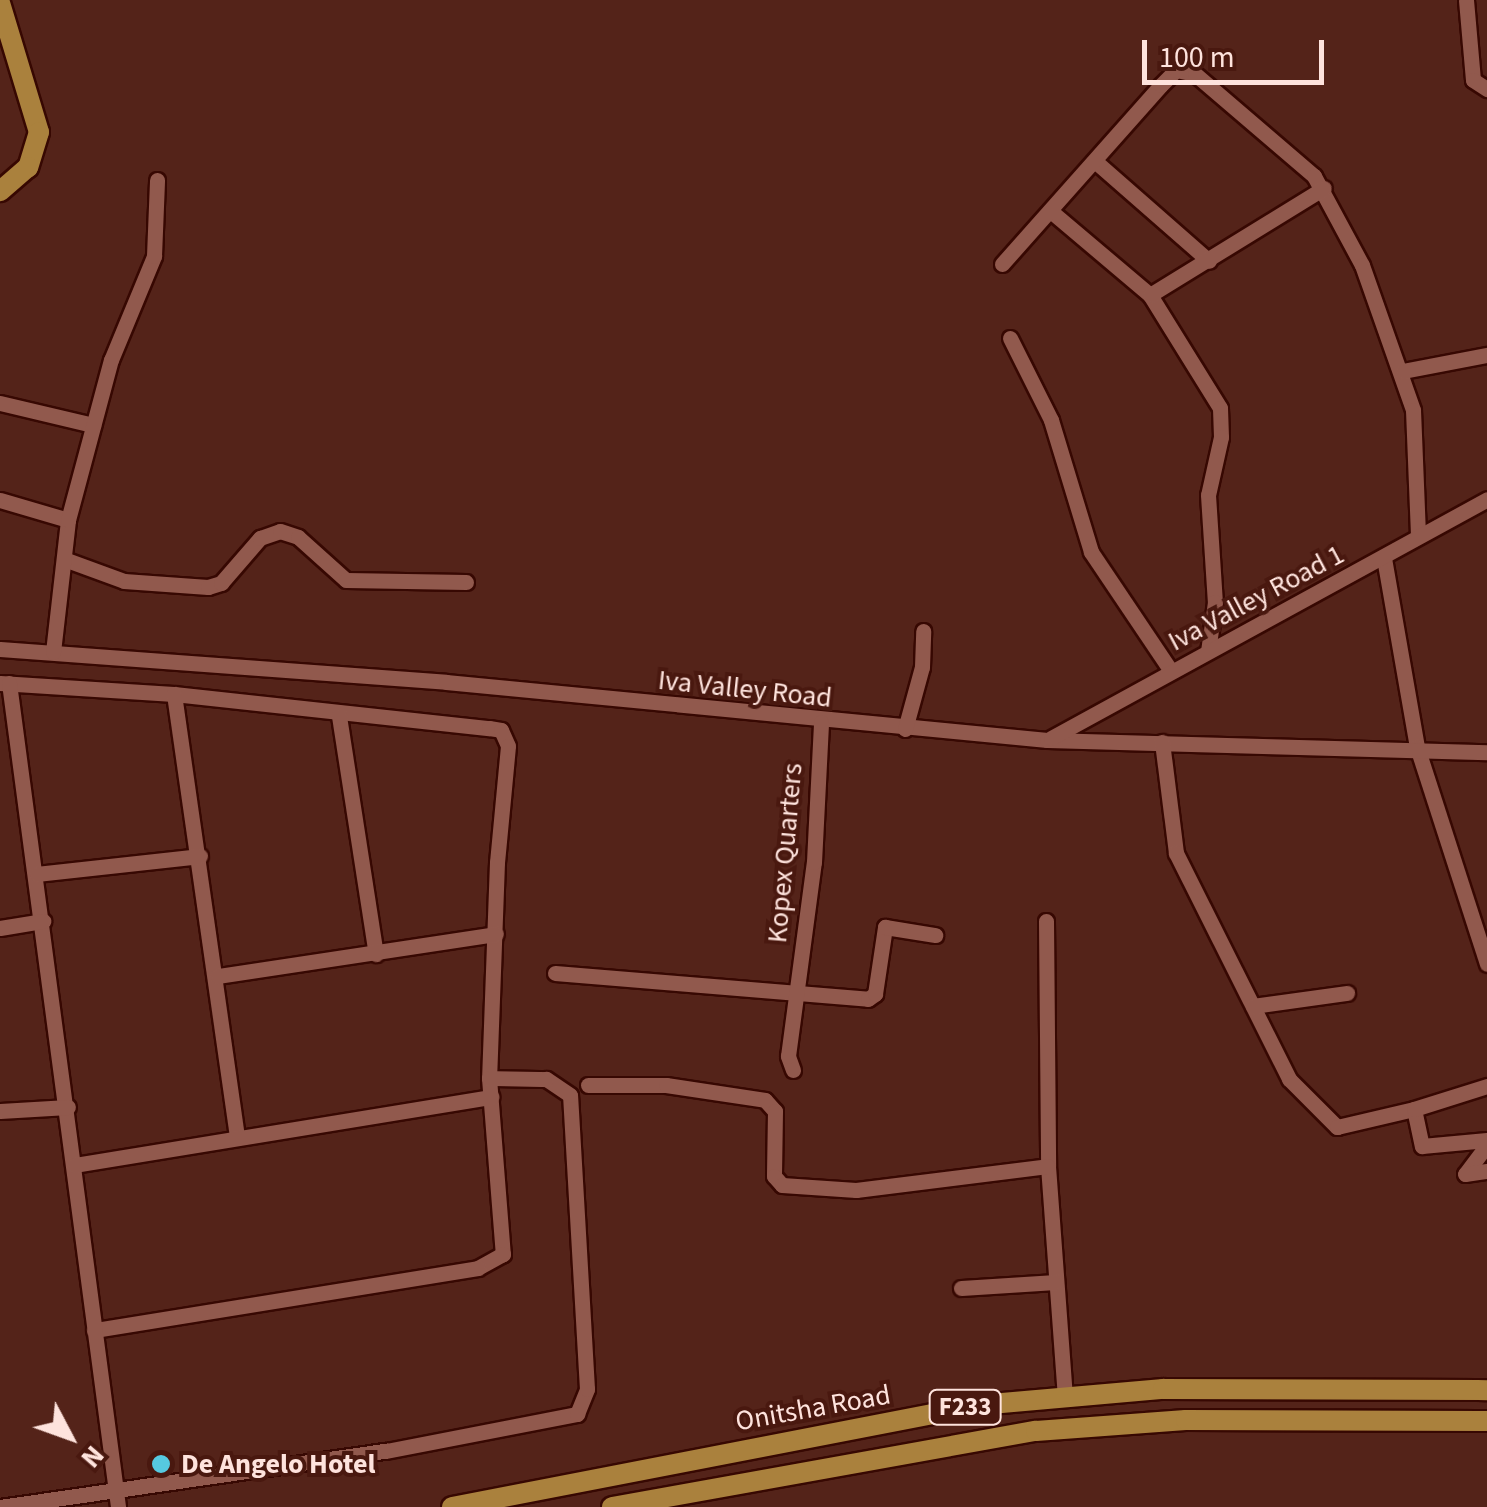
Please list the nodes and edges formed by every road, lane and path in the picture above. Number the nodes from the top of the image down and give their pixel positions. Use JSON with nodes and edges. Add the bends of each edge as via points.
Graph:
{"nodes":[{"id":1,"x":1466,"y":0,"type":"edge"},
{"id":2,"x":0,"y":3,"type":"edge"},
{"id":3,"x":1487,"y":90,"type":"edge"},
{"id":4,"x":1096,"y":162,"type":"junction"},
{"id":5,"x":157,"y":180,"type":"dead end"},
{"id":6,"x":1324,"y":188,"type":"junction"},
{"id":7,"x":0,"y":192,"type":"edge"},
{"id":8,"x":1052,"y":213,"type":"junction"},
{"id":9,"x":1209,"y":261,"type":"junction"},
{"id":10,"x":1002,"y":264,"type":"dead end"},
{"id":11,"x":1150,"y":296,"type":"junction"},
{"id":12,"x":1010,"y":338,"type":"dead end"},
{"id":13,"x":1487,"y":354,"type":"edge"},
{"id":14,"x":1403,"y":371,"type":"junction"},
{"id":15,"x":0,"y":404,"type":"edge"},
{"id":16,"x":94,"y":425,"type":"junction"},
{"id":17,"x":1487,"y":499,"type":"edge"},
{"id":18,"x":0,"y":500,"type":"edge"},
{"id":19,"x":68,"y":520,"type":"junction"},
{"id":20,"x":1418,"y":536,"type":"junction"},
{"id":21,"x":64,"y":558,"type":"junction"},
{"id":22,"x":1384,"y":558,"type":"junction"},
{"id":23,"x":466,"y":582,"type":"dead end"},
{"id":24,"x":923,"y":631,"type":"dead end"},
{"id":25,"x":0,"y":650,"type":"edge"},
{"id":26,"x":1208,"y":651,"type":"junction"},
{"id":27,"x":53,"y":652,"type":"junction"},
{"id":28,"x":1172,"y":671,"type":"junction"},
{"id":29,"x":4,"y":683,"type":"edge"},
{"id":30,"x":174,"y":694,"type":"junction"},
{"id":31,"x":339,"y":716,"type":"junction"},
{"id":32,"x":821,"y":722,"type":"junction"},
{"id":33,"x":905,"y":729,"type":"junction"},
{"id":34,"x":1048,"y":740,"type":"junction"},
{"id":35,"x":1162,"y":742,"type":"junction"},
{"id":36,"x":1417,"y":747,"type":"junction"},
{"id":37,"x":1487,"y":752,"type":"edge"},
{"id":38,"x":200,"y":856,"type":"junction"},
{"id":39,"x":37,"y":874,"type":"junction"},
{"id":40,"x":43,"y":921,"type":"junction"},
{"id":41,"x":1046,"y":922,"type":"dead end"},
{"id":42,"x":0,"y":928,"type":"edge"},
{"id":43,"x":496,"y":934,"type":"junction"},
{"id":44,"x":936,"y":935,"type":"dead end"},
{"id":45,"x":376,"y":954,"type":"junction"},
{"id":46,"x":1487,"y":964,"type":"edge"},
{"id":47,"x":555,"y":972,"type":"dead end"},
{"id":48,"x":218,"y":976,"type":"junction"},
{"id":49,"x":797,"y":989,"type":"junction"},
{"id":50,"x":1347,"y":993,"type":"dead end"},
{"id":51,"x":1253,"y":1006,"type":"junction"},
{"id":52,"x":794,"y":1070,"type":"dead end"},
{"id":53,"x":490,"y":1078,"type":"junction"},
{"id":54,"x":588,"y":1084,"type":"dead end"},
{"id":55,"x":1487,"y":1086,"type":"edge"},
{"id":56,"x":492,"y":1097,"type":"junction"},
{"id":57,"x":68,"y":1107,"type":"junction"},
{"id":58,"x":1414,"y":1109,"type":"junction"},
{"id":59,"x":0,"y":1111,"type":"edge"},
{"id":60,"x":237,"y":1138,"type":"junction"},
{"id":61,"x":1487,"y":1143,"type":"edge"},
{"id":62,"x":75,"y":1165,"type":"junction"},
{"id":63,"x":1048,"y":1166,"type":"junction"},
{"id":64,"x":1487,"y":1170,"type":"edge"},
{"id":65,"x":1056,"y":1282,"type":"junction"},
{"id":66,"x":961,"y":1288,"type":"dead end"},
{"id":67,"x":94,"y":1330,"type":"junction"},
{"id":68,"x":1487,"y":1390,"type":"edge"},
{"id":69,"x":1065,"y":1396,"type":"junction"},
{"id":70,"x":1487,"y":1422,"type":"edge"},
{"id":71,"x":644,"y":1466,"type":"junction"},
{"id":72,"x":116,"y":1500,"type":"edge"},
{"id":73,"x":651,"y":1503,"type":"edge"},
{"id":74,"x":0,"y":1507,"type":"edge"},
{"id":75,"x":452,"y":1507,"type":"edge"},
{"id":76,"x":612,"y":1507,"type":"edge"}],
"edges":[{"from":1,"to":3,"type":"street","via":[[1474,80]]},
{"from":2,"to":7,"type":"main road","via":[[40,132],[28,168]]},
{"from":4,"to":6,"type":"street","via":[[1161,85],[1186,70]]},
{"from":4,"to":8,"type":"street"},
{"from":4,"to":9,"type":"street"},
{"from":5,"to":16,"type":"street","via":[[154,256],[111,360]]},
{"from":6,"to":9,"type":"street"},
{"from":6,"to":14,"type":"street"},
{"from":8,"to":10,"type":"street"},
{"from":8,"to":11,"type":"street"},
{"from":9,"to":11,"type":"street"},
{"from":11,"to":26,"type":"street","via":[[1220,408],[1222,437],[1208,494],[1215,602]]},
{"from":12,"to":28,"type":"street","via":[[1051,420],[1091,552]]},
{"from":13,"to":14,"type":"street"},
{"from":14,"to":20,"type":"street","via":[[1420,472]]},
{"from":15,"to":16,"type":"street"},
{"from":16,"to":19,"type":"street"},
{"from":17,"to":20,"type":"street","name":"Iva Valley Road 1"},
{"from":18,"to":19,"type":"street"},
{"from":19,"to":21,"type":"street"},
{"from":20,"to":22,"type":"street","name":"Iva Valley Road 1"},
{"from":21,"to":23,"type":"street","via":[[124,581],[208,587],[221,583],[260,538],[280,532],[298,536],[346,580]]},
{"from":21,"to":27,"type":"street"},
{"from":22,"to":26,"type":"street","name":"Iva Valley Road 1"},
{"from":22,"to":36,"type":"street"},
{"from":24,"to":33,"type":"street","via":[[922,667]]},
{"from":25,"to":27,"type":"street","name":"Iva Valley Road"},
{"from":26,"to":28,"type":"street","name":"Iva Valley Road 1"},
{"from":27,"to":32,"type":"street","name":"Iva Valley Road","via":[[446,682]]},
{"from":28,"to":34,"type":"street","name":"Iva Valley Road 1"},
{"from":29,"to":30,"type":"street"},
{"from":29,"to":39,"type":"street"},
{"from":30,"to":31,"type":"street"},
{"from":30,"to":38,"type":"street"},
{"from":31,"to":43,"type":"street","via":[[505,734]]},
{"from":31,"to":45,"type":"street"},
{"from":32,"to":33,"type":"street","name":"Iva Valley Road"},
{"from":32,"to":49,"type":"street","name":"Kopex Quarters","via":[[814,862]]},
{"from":33,"to":34,"type":"street","name":"Iva Valley Road"},
{"from":34,"to":35,"type":"street","name":"Iva Valley Road"},
{"from":35,"to":36,"type":"street","name":"Iva Valley Road"},
{"from":35,"to":51,"type":"street","via":[[1176,853]]},
{"from":36,"to":37,"type":"street","name":"Iva Valley Road"},
{"from":36,"to":46,"type":"street"},
{"from":38,"to":39,"type":"street"},
{"from":38,"to":48,"type":"street"},
{"from":39,"to":40,"type":"street"},
{"from":40,"to":42,"type":"street"},
{"from":40,"to":57,"type":"street"},
{"from":41,"to":63,"type":"street"},
{"from":43,"to":45,"type":"street"},
{"from":43,"to":53,"type":"street"},
{"from":44,"to":49,"type":"street","via":[[885,927],[875,994],[862,1000]]},
{"from":45,"to":48,"type":"street"},
{"from":47,"to":49,"type":"street"},
{"from":48,"to":60,"type":"street"},
{"from":49,"to":52,"type":"street","name":"Kopex Quarters","via":[[788,1056]]},
{"from":50,"to":51,"type":"street"},
{"from":51,"to":58,"type":"street","via":[[1289,1079],[1338,1127]]},
{"from":53,"to":56,"type":"street"},
{"from":53,"to":72,"type":"street","via":[[546,1079],[570,1095],[587,1389],[577,1414]]},
{"from":54,"to":63,"type":"street","via":[[666,1085],[765,1100],[775,1111],[774,1176],[782,1186],[856,1190]]},
{"from":55,"to":58,"type":"street"},
{"from":56,"to":60,"type":"street"},
{"from":56,"to":67,"type":"street","via":[[505,1237],[503,1254],[494,1262]]},
{"from":57,"to":59,"type":"street"},
{"from":57,"to":62,"type":"street"},
{"from":58,"to":61,"type":"street","via":[[1422,1146]]},
{"from":60,"to":62,"type":"street"},
{"from":61,"to":64,"type":"street","via":[[1466,1174]]},
{"from":62,"to":67,"type":"street"},
{"from":63,"to":65,"type":"street"},
{"from":65,"to":66,"type":"street"},
{"from":65,"to":69,"type":"street"},
{"from":67,"to":72,"type":"street"},
{"from":68,"to":69,"type":"main road","name":"Onitsha Road","number":"F233","via":[[1164,1389]]},
{"from":69,"to":71,"type":"main road","name":"Onitsha Road","number":"F233","via":[[980,1405]]},
{"from":70,"to":73,"type":"main road","name":"Onitsha Road","number":"F233","via":[[1186,1420],[1036,1431]]},
{"from":71,"to":73,"type":"street"},
{"from":71,"to":75,"type":"main road","name":"Onitsha Road","number":"F233"},
{"from":72,"to":74,"type":"street"},
{"from":73,"to":76,"type":"main road","name":"Onitsha Road","number":"F233"}]}
